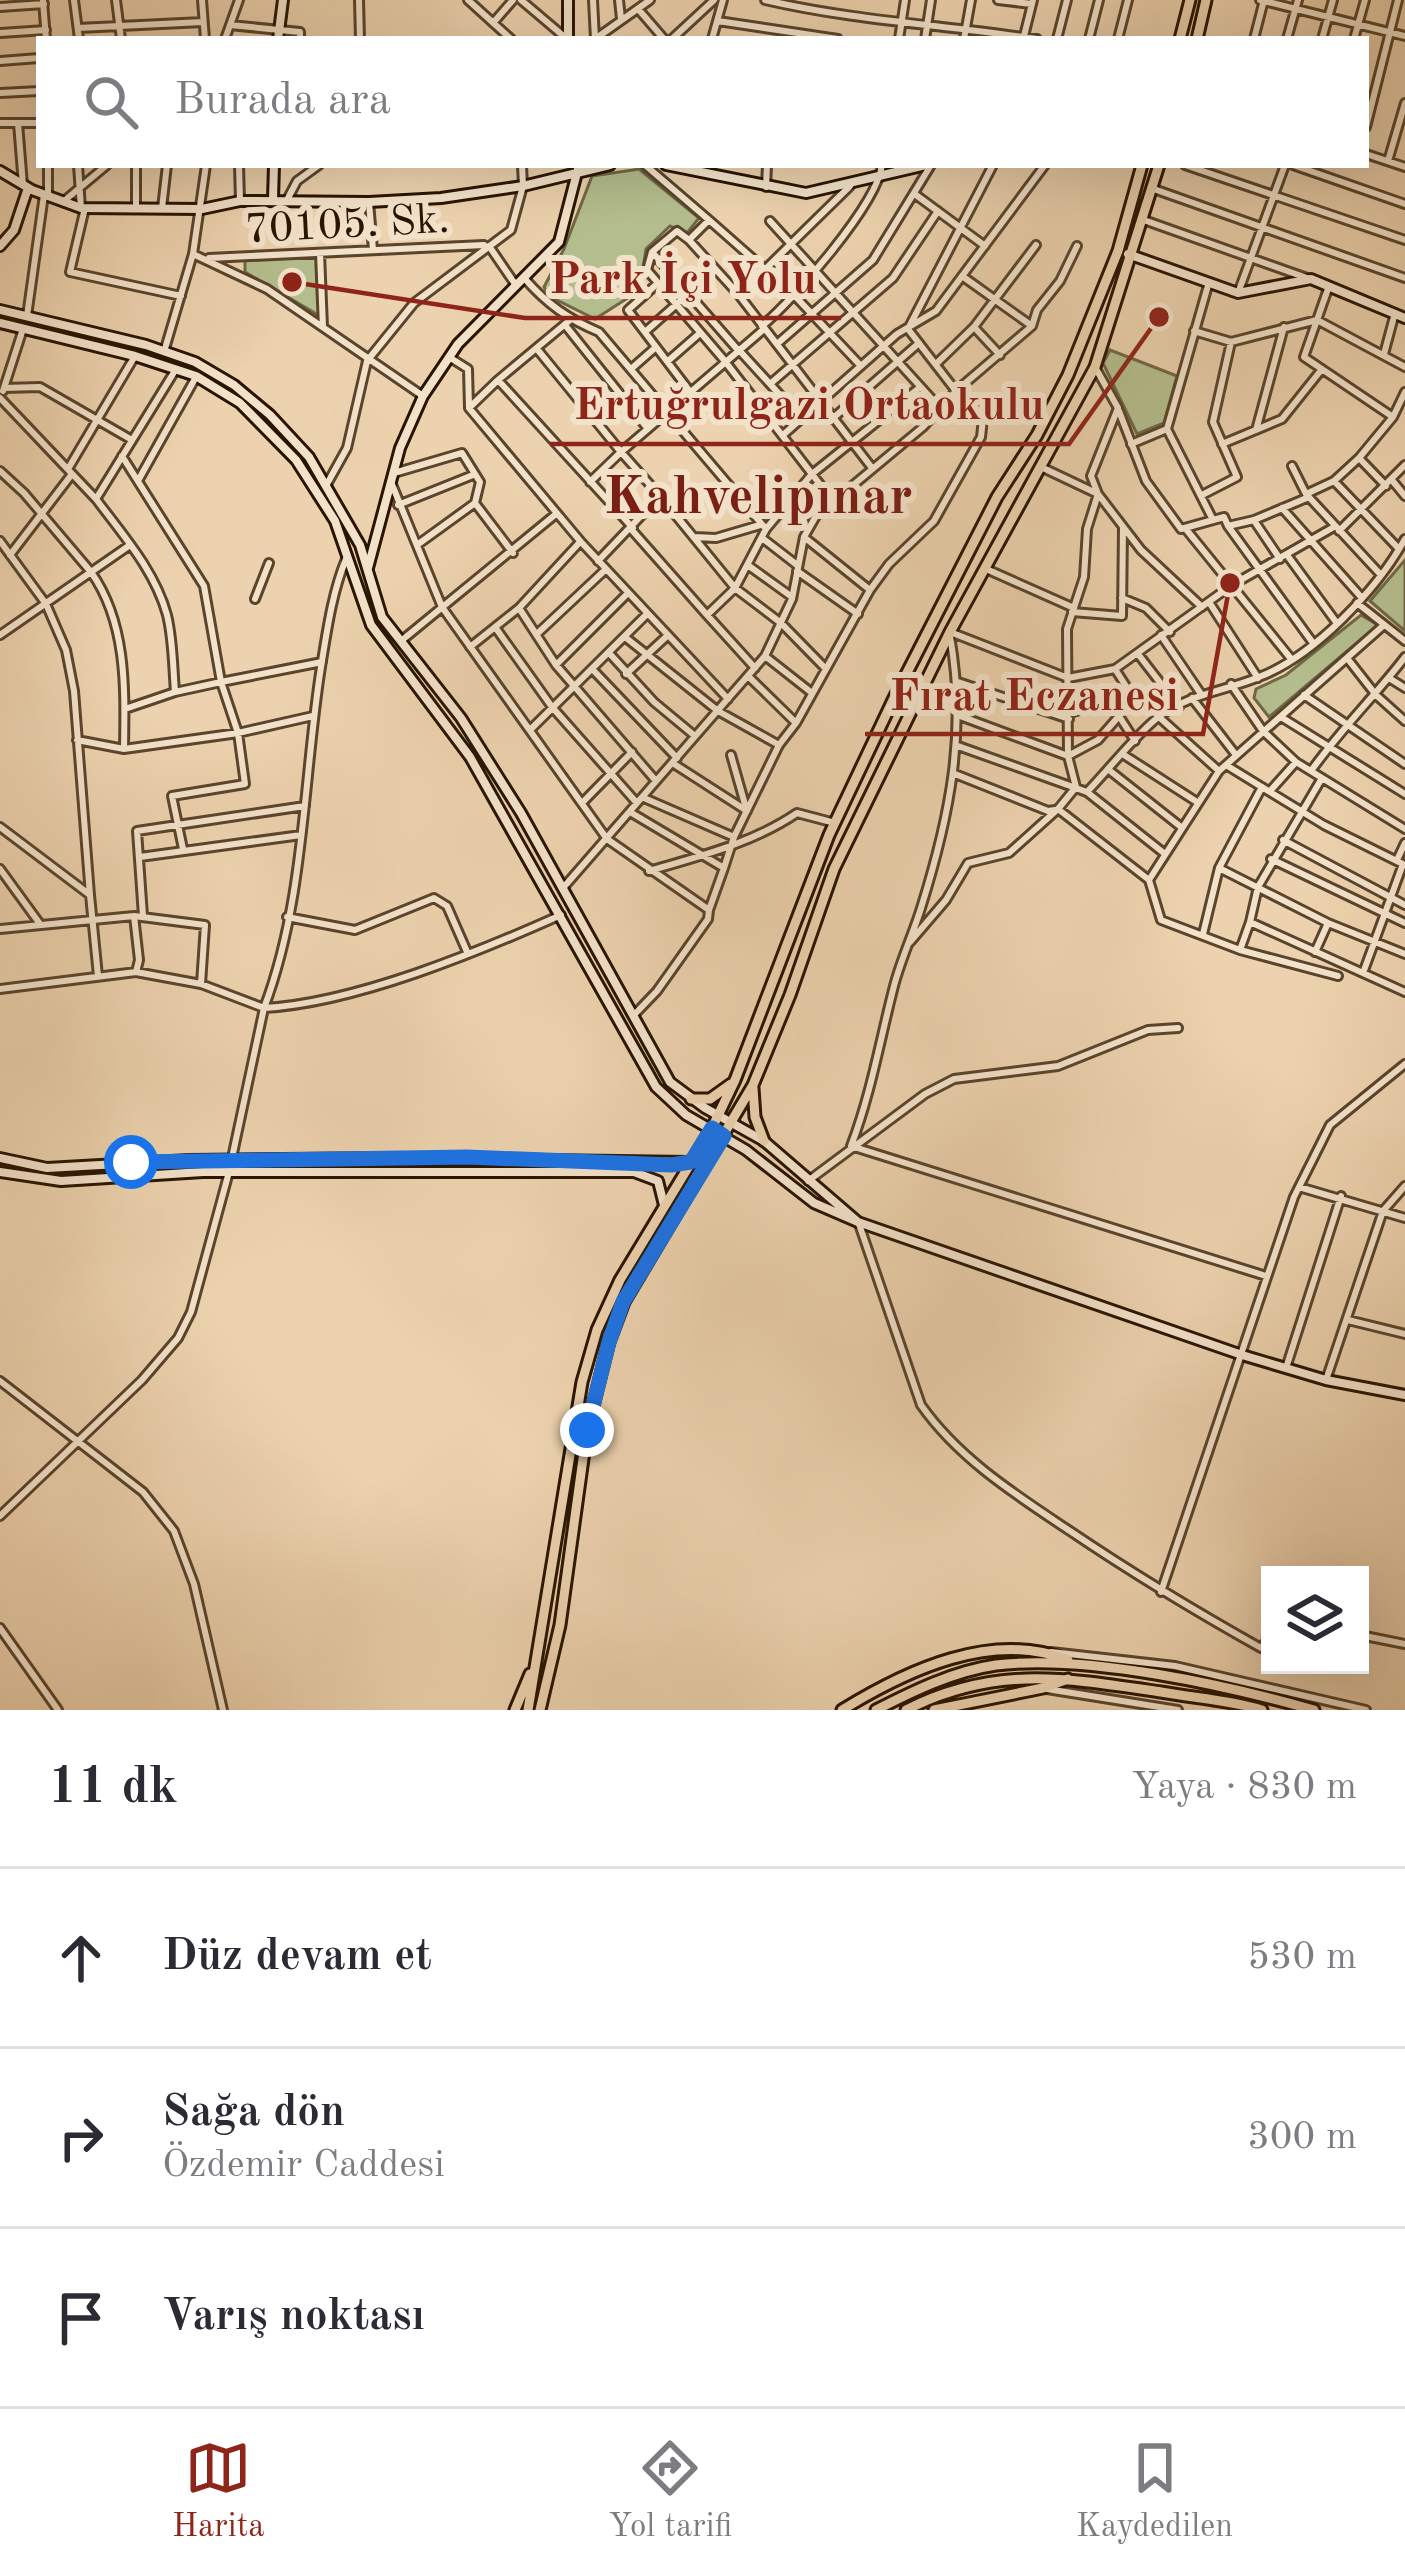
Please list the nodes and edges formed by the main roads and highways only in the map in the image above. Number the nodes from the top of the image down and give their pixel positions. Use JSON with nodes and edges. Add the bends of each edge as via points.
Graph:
{"nodes":[{"id":1,"x":284,"y":0,"type":"edge"},
{"id":2,"x":568,"y":0,"type":"edge"},
{"id":3,"x":1190,"y":0,"type":"edge"},
{"id":4,"x":1206,"y":0,"type":"edge"},
{"id":5,"x":279,"y":35,"type":"edge"},
{"id":6,"x":567,"y":36,"type":"edge"},
{"id":7,"x":1181,"y":36,"type":"edge"},
{"id":8,"x":1198,"y":36,"type":"edge"},
{"id":9,"x":274,"y":168,"type":"edge"},
{"id":10,"x":578,"y":168,"type":"edge"},
{"id":11,"x":581,"y":168,"type":"edge"},
{"id":12,"x":680,"y":168,"type":"edge"},
{"id":13,"x":917,"y":168,"type":"edge"},
{"id":14,"x":1141,"y":168,"type":"edge"},
{"id":15,"x":1159,"y":168,"type":"edge"},
{"id":16,"x":0,"y":172,"type":"edge"},
{"id":17,"x":25,"y":186,"type":"junction"},
{"id":18,"x":273,"y":200,"type":"junction"},
{"id":19,"x":0,"y":246,"type":"edge"},
{"id":20,"x":1124,"y":253,"type":"junction"},
{"id":21,"x":0,"y":310,"type":"edge"},
{"id":22,"x":1400,"y":315,"type":"edge"},
{"id":23,"x":0,"y":323,"type":"edge"},
{"id":24,"x":368,"y":569,"type":"junction"},
{"id":25,"x":735,"y":1080,"type":"junction"},
{"id":26,"x":753,"y":1085,"type":"junction"},
{"id":27,"x":691,"y":1099,"type":"junction"},
{"id":28,"x":718,"y":1115,"type":"junction"},
{"id":29,"x":732,"y":1122,"type":"junction"},
{"id":30,"x":712,"y":1128,"type":"junction"},
{"id":31,"x":724,"y":1136,"type":"junction"},
{"id":32,"x":764,"y":1141,"type":"junction"},
{"id":33,"x":0,"y":1158,"type":"edge"},
{"id":34,"x":691,"y":1162,"type":"junction"},
{"id":35,"x":0,"y":1172,"type":"edge"},
{"id":36,"x":664,"y":1205,"type":"junction"},
{"id":37,"x":858,"y":1222,"type":"junction"},
{"id":38,"x":1405,"y":1395,"type":"edge"},
{"id":39,"x":540,"y":1646,"type":"junction"},
{"id":40,"x":1078,"y":1665,"type":"junction"},
{"id":41,"x":1069,"y":1678,"type":"junction"},
{"id":42,"x":515,"y":1710,"type":"edge"},
{"id":43,"x":528,"y":1710,"type":"edge"},
{"id":44,"x":544,"y":1710,"type":"edge"},
{"id":45,"x":842,"y":1710,"type":"edge"},
{"id":46,"x":875,"y":1710,"type":"edge"},
{"id":47,"x":906,"y":1710,"type":"edge"},
{"id":48,"x":934,"y":1710,"type":"edge"},
{"id":49,"x":1262,"y":1710,"type":"edge"},
{"id":50,"x":1314,"y":1710,"type":"edge"}],
"edges":[{"from":1,"to":5,"type":"main road"},
{"from":2,"to":6,"type":"main road"},
{"from":3,"to":7,"type":"main road"},
{"from":4,"to":8,"type":"main road"},
{"from":9,"to":18,"type":"main road"},
{"from":10,"to":18,"type":"main road","via":[[441,198]]},
{"from":11,"to":24,"type":"main road","via":[[560,242],[449,357],[423,396],[400,448]]},
{"from":12,"to":13,"type":"main road","via":[[806,193]]},
{"from":14,"to":20,"type":"main road"},
{"from":15,"to":20,"type":"main road"},
{"from":16,"to":17,"type":"main road"},
{"from":17,"to":18,"type":"main road","via":[[84,208]]},
{"from":17,"to":19,"type":"main road","via":[[14,230]]},
{"from":20,"to":22,"type":"main road","via":[[1238,293],[1311,279]]},
{"from":20,"to":25,"type":"main road","via":[[835,823]]},
{"from":20,"to":26,"type":"main road","via":[[1095,367],[950,632],[834,869]]},
{"from":21,"to":24,"type":"main road","via":[[164,352],[234,385],[308,457]]},
{"from":23,"to":30,"type":"main road","via":[[196,376],[240,403],[296,460],[334,521],[371,625],[470,758],[656,1088]]},
{"from":24,"to":27,"type":"main road","via":[[382,617],[521,813],[670,1082]]},
{"from":25,"to":27,"type":"main road","via":[[710,1099]]},
{"from":25,"to":28,"type":"main road"},
{"from":26,"to":29,"type":"main road"},
{"from":26,"to":32,"type":"main road"},
{"from":27,"to":28,"type":"main road"},
{"from":28,"to":29,"type":"main road"},
{"from":28,"to":30,"type":"main road"},
{"from":29,"to":31,"type":"main road"},
{"from":29,"to":32,"type":"main road"},
{"from":30,"to":31,"type":"main road"},
{"from":30,"to":34,"type":"main road"},
{"from":31,"to":37,"type":"main road","via":[[814,1203]]},
{"from":31,"to":44,"type":"main road","via":[[623,1302],[609,1342],[578,1480]]},
{"from":32,"to":37,"type":"main road"},
{"from":33,"to":34,"type":"main road","via":[[47,1168],[467,1157]]},
{"from":34,"to":36,"type":"main road"},
{"from":35,"to":36,"type":"main road","via":[[62,1181],[229,1172],[634,1172],[658,1181]]},
{"from":36,"to":39,"type":"main road","via":[[620,1280],[587,1364]]},
{"from":37,"to":38,"type":"main road","via":[[1242,1355]]},
{"from":39,"to":42,"type":"main road"},
{"from":39,"to":43,"type":"main road"},
{"from":40,"to":45,"type":"main road","via":[[1043,1651],[979,1653],[932,1664]]},
{"from":40,"to":46,"type":"main road","via":[[993,1665]]},
{"from":40,"to":50,"type":"main road"},
{"from":41,"to":47,"type":"main road","via":[[990,1680]]},
{"from":41,"to":48,"type":"main road"},
{"from":41,"to":49,"type":"main road"}]}
